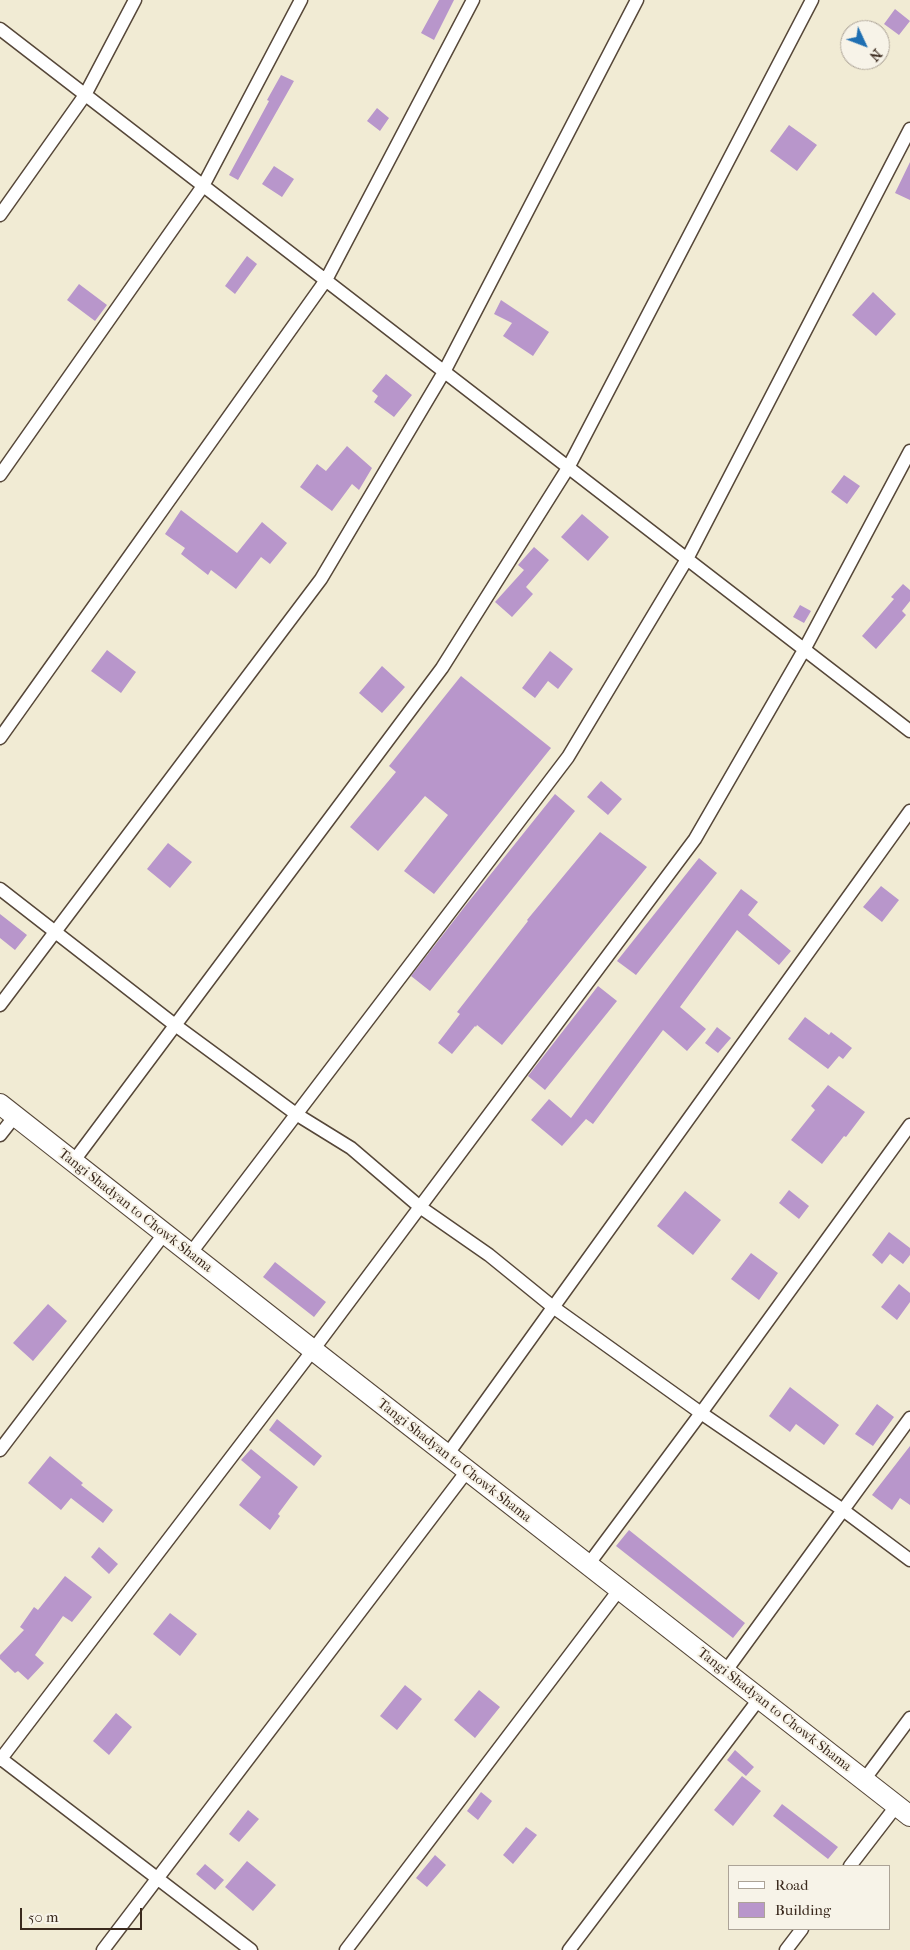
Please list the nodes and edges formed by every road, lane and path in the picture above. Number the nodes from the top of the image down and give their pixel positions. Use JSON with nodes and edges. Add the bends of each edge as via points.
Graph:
{"nodes":[{"id":1,"x":135,"y":0,"type":"edge"},
{"id":2,"x":301,"y":0,"type":"edge"},
{"id":3,"x":473,"y":0,"type":"edge"},
{"id":4,"x":637,"y":0,"type":"edge"},
{"id":5,"x":812,"y":0,"type":"edge"},
{"id":6,"x":0,"y":29,"type":"edge"},
{"id":7,"x":86,"y":95,"type":"junction"},
{"id":8,"x":910,"y":129,"type":"edge"},
{"id":9,"x":203,"y":186,"type":"junction"},
{"id":10,"x":0,"y":215,"type":"edge"},
{"id":11,"x":326,"y":280,"type":"junction"},
{"id":12,"x":444,"y":372,"type":"junction"},
{"id":13,"x":910,"y":451,"type":"edge"},
{"id":14,"x":568,"y":468,"type":"junction"},
{"id":15,"x":0,"y":475,"type":"edge"},
{"id":16,"x":687,"y":559,"type":"junction"},
{"id":17,"x":804,"y":650,"type":"junction"},
{"id":18,"x":910,"y":731,"type":"edge"},
{"id":19,"x":0,"y":738,"type":"edge"},
{"id":20,"x":910,"y":811,"type":"edge"},
{"id":21,"x":0,"y":889,"type":"edge"},
{"id":22,"x":55,"y":932,"type":"junction"},
{"id":23,"x":0,"y":1005,"type":"edge"},
{"id":24,"x":176,"y":1024,"type":"junction"},
{"id":25,"x":7,"y":1110,"type":"edge"},
{"id":26,"x":296,"y":1114,"type":"junction"},
{"id":27,"x":910,"y":1125,"type":"edge"},
{"id":28,"x":0,"y":1135,"type":"edge"},
{"id":29,"x":73,"y":1162,"type":"junction"},
{"id":30,"x":420,"y":1207,"type":"junction"},
{"id":31,"x":164,"y":1234,"type":"junction"},
{"id":32,"x":190,"y":1254,"type":"junction"},
{"id":33,"x":553,"y":1307,"type":"junction"},
{"id":34,"x":313,"y":1350,"type":"junction"},
{"id":35,"x":701,"y":1413,"type":"junction"},
{"id":36,"x":910,"y":1418,"type":"edge"},
{"id":37,"x":0,"y":1450,"type":"edge"},
{"id":38,"x":447,"y":1455,"type":"junction"},
{"id":39,"x":467,"y":1471,"type":"junction"},
{"id":40,"x":843,"y":1510,"type":"junction"},
{"id":41,"x":910,"y":1560,"type":"edge"},
{"id":42,"x":588,"y":1565,"type":"junction"},
{"id":43,"x":619,"y":1590,"type":"junction"},
{"id":44,"x":725,"y":1672,"type":"junction"},
{"id":45,"x":760,"y":1699,"type":"junction"},
{"id":46,"x":910,"y":1718,"type":"edge"},
{"id":47,"x":0,"y":1759,"type":"edge"},
{"id":48,"x":864,"y":1780,"type":"junction"},
{"id":49,"x":903,"y":1810,"type":"edge"},
{"id":50,"x":851,"y":1865,"type":"edge"},
{"id":51,"x":157,"y":1878,"type":"junction"},
{"id":52,"x":801,"y":1930,"type":"edge"},
{"id":53,"x":103,"y":1950,"type":"edge"},
{"id":54,"x":251,"y":1950,"type":"edge"},
{"id":55,"x":346,"y":1950,"type":"edge"},
{"id":56,"x":569,"y":1950,"type":"edge"},
{"id":57,"x":786,"y":1950,"type":"edge"}],
"edges":[{"from":1,"to":7,"type":"street"},
{"from":2,"to":9,"type":"street"},
{"from":3,"to":11,"type":"street"},
{"from":4,"to":12,"type":"street"},
{"from":5,"to":14,"type":"street"},
{"from":6,"to":7,"type":"street"},
{"from":7,"to":9,"type":"street"},
{"from":7,"to":10,"type":"street"},
{"from":8,"to":16,"type":"street"},
{"from":9,"to":11,"type":"street"},
{"from":9,"to":15,"type":"street"},
{"from":11,"to":12,"type":"street"},
{"from":11,"to":19,"type":"street"},
{"from":12,"to":14,"type":"street"},
{"from":12,"to":22,"type":"street","via":[[321,579]]},
{"from":13,"to":17,"type":"street"},
{"from":14,"to":16,"type":"street"},
{"from":14,"to":24,"type":"street","via":[[442,668]]},
{"from":16,"to":17,"type":"street"},
{"from":16,"to":26,"type":"street","via":[[568,757]]},
{"from":17,"to":18,"type":"street"},
{"from":17,"to":30,"type":"street","via":[[695,839]]},
{"from":20,"to":33,"type":"street"},
{"from":21,"to":22,"type":"street"},
{"from":22,"to":23,"type":"street"},
{"from":22,"to":24,"type":"street"},
{"from":24,"to":26,"type":"street"},
{"from":24,"to":29,"type":"street"},
{"from":25,"to":28,"type":"street"},
{"from":25,"to":29,"type":"main road","name":"Tangi Shadyan to Chowk Shama"},
{"from":26,"to":30,"type":"street","via":[[351,1148]]},
{"from":26,"to":32,"type":"street"},
{"from":27,"to":35,"type":"street"},
{"from":29,"to":31,"type":"main road","name":"Tangi Shadyan to Chowk Shama"},
{"from":30,"to":33,"type":"street"},
{"from":30,"to":34,"type":"street"},
{"from":31,"to":32,"type":"main road","name":"Tangi Shadyan to Chowk Shama"},
{"from":31,"to":37,"type":"street"},
{"from":32,"to":34,"type":"main road","name":"Tangi Shadyan to Chowk Shama"},
{"from":33,"to":35,"type":"street"},
{"from":33,"to":38,"type":"street"},
{"from":34,"to":38,"type":"main road","name":"Tangi Shadyan to Chowk Shama"},
{"from":34,"to":47,"type":"street"},
{"from":35,"to":40,"type":"street"},
{"from":35,"to":42,"type":"street"},
{"from":36,"to":40,"type":"street"},
{"from":38,"to":39,"type":"main road","name":"Tangi Shadyan to Chowk Shama"},
{"from":39,"to":42,"type":"main road","name":"Tangi Shadyan to Chowk Shama"},
{"from":39,"to":51,"type":"street"},
{"from":40,"to":41,"type":"street"},
{"from":40,"to":44,"type":"street"},
{"from":42,"to":43,"type":"main road","name":"Tangi Shadyan to Chowk Shama"},
{"from":43,"to":44,"type":"main road","name":"Tangi Shadyan to Chowk Shama"},
{"from":43,"to":55,"type":"street"},
{"from":44,"to":45,"type":"main road","name":"Tangi Shadyan to Chowk Shama"},
{"from":45,"to":48,"type":"main road","name":"Tangi Shadyan to Chowk Shama"},
{"from":45,"to":56,"type":"street"},
{"from":46,"to":48,"type":"street"},
{"from":47,"to":51,"type":"street"},
{"from":48,"to":49,"type":"main road","name":"Tangi Shadyan to Chowk Shama"},
{"from":49,"to":50,"type":"street"},
{"from":51,"to":53,"type":"street"},
{"from":51,"to":54,"type":"street"},
{"from":52,"to":57,"type":"street"}]}
